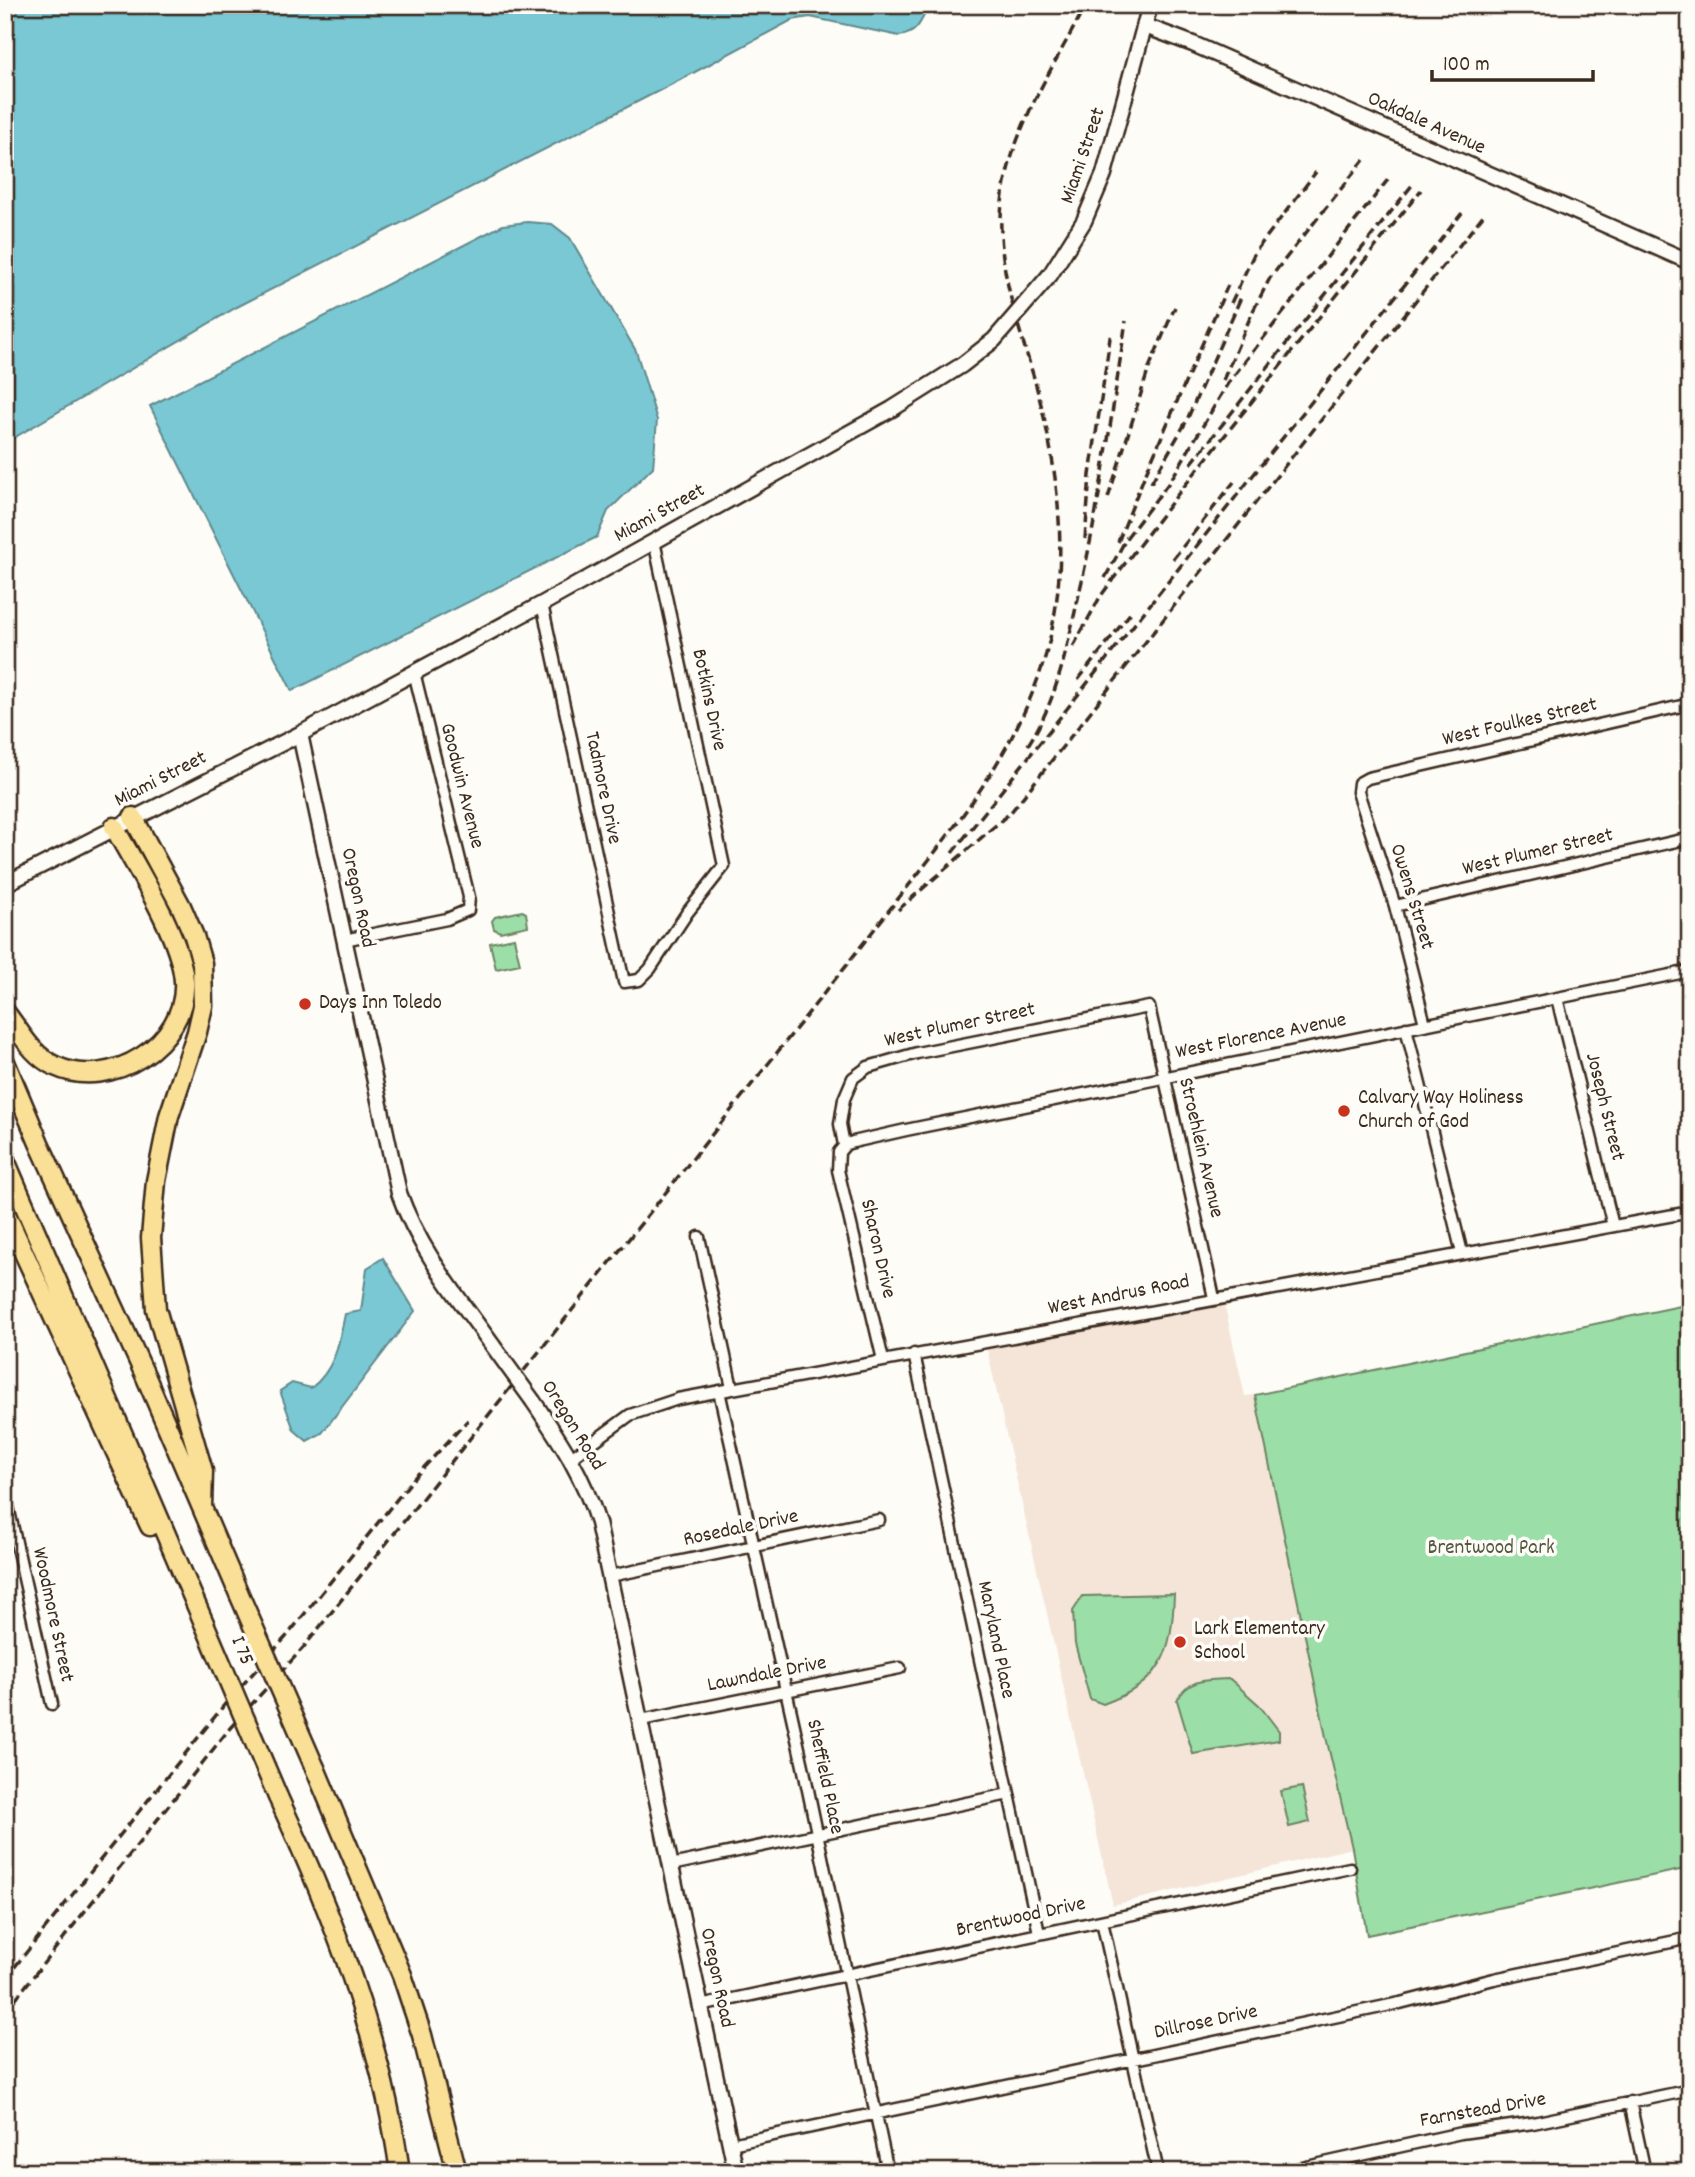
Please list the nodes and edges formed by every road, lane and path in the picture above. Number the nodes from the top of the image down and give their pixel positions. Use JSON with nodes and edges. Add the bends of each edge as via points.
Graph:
{"nodes":[{"id":1,"x":1150,"y":5,"type":"edge"},
{"id":2,"x":1145,"y":26,"type":"junction"},
{"id":3,"x":1690,"y":262,"type":"edge"},
{"id":4,"x":654,"y":541,"type":"junction"},
{"id":5,"x":542,"y":604,"type":"junction"},
{"id":6,"x":414,"y":672,"type":"junction"},
{"id":7,"x":1690,"y":704,"type":"edge"},
{"id":8,"x":300,"y":734,"type":"junction"},
{"id":9,"x":1359,"y":783,"type":"joint"},
{"id":10,"x":133,"y":817,"type":"junction"},
{"id":11,"x":114,"y":827,"type":"junction"},
{"id":12,"x":1690,"y":838,"type":"edge"},
{"id":13,"x":5,"y":884,"type":"edge"},
{"id":14,"x":1395,"y":905,"type":"junction"},
{"id":15,"x":344,"y":940,"type":"junction"},
{"id":16,"x":1690,"y":971,"type":"edge"},
{"id":17,"x":624,"y":982,"type":"joint"},
{"id":18,"x":1557,"y":998,"type":"junction"},
{"id":19,"x":1149,"y":1007,"type":"joint"},
{"id":20,"x":5,"y":1012,"type":"edge"},
{"id":21,"x":1425,"y":1024,"type":"junction"},
{"id":22,"x":1406,"y":1028,"type":"junction"},
{"id":23,"x":5,"y":1062,"type":"edge"},
{"id":24,"x":1164,"y":1076,"type":"junction"},
{"id":25,"x":843,"y":1146,"type":"junction"},
{"id":26,"x":5,"y":1160,"type":"edge"},
{"id":27,"x":5,"y":1212,"type":"edge"},
{"id":28,"x":1690,"y":1212,"type":"edge"},
{"id":29,"x":1614,"y":1226,"type":"junction"},
{"id":30,"x":699,"y":1237,"type":"dead end"},
{"id":31,"x":1462,"y":1253,"type":"junction"},
{"id":32,"x":1214,"y":1298,"type":"junction"},
{"id":33,"x":914,"y":1354,"type":"junction"},
{"id":34,"x":883,"y":1360,"type":"junction"},
{"id":35,"x":732,"y":1388,"type":"junction"},
{"id":36,"x":719,"y":1391,"type":"junction"},
{"id":37,"x":571,"y":1458,"type":"junction"},
{"id":38,"x":5,"y":1493,"type":"edge"},
{"id":39,"x":202,"y":1508,"type":"junction"},
{"id":40,"x":879,"y":1520,"type":"dead end"},
{"id":41,"x":754,"y":1546,"type":"junction"},
{"id":42,"x":610,"y":1576,"type":"junction"},
{"id":43,"x":204,"y":1623,"type":"junction"},
{"id":44,"x":900,"y":1668,"type":"dead end"},
{"id":45,"x":785,"y":1690,"type":"junction"},
{"id":46,"x":52,"y":1704,"type":"dead end"},
{"id":47,"x":641,"y":1720,"type":"junction"},
{"id":48,"x":1009,"y":1794,"type":"junction"},
{"id":49,"x":816,"y":1835,"type":"junction"},
{"id":50,"x":671,"y":1865,"type":"junction"},
{"id":51,"x":1350,"y":1868,"type":"dead end"},
{"id":52,"x":1102,"y":1921,"type":"junction"},
{"id":53,"x":1039,"y":1933,"type":"junction"},
{"id":54,"x":1690,"y":1938,"type":"edge"},
{"id":55,"x":846,"y":1974,"type":"junction"},
{"id":56,"x":700,"y":2006,"type":"junction"},
{"id":57,"x":1133,"y":2059,"type":"junction"},
{"id":58,"x":1690,"y":2090,"type":"edge"},
{"id":59,"x":1630,"y":2102,"type":"junction"},
{"id":60,"x":876,"y":2112,"type":"junction"},
{"id":61,"x":730,"y":2144,"type":"junction"},
{"id":62,"x":400,"y":2172,"type":"edge"},
{"id":63,"x":457,"y":2172,"type":"edge"},
{"id":64,"x":736,"y":2172,"type":"edge"},
{"id":65,"x":888,"y":2172,"type":"edge"},
{"id":66,"x":1158,"y":2172,"type":"edge"},
{"id":67,"x":1284,"y":2172,"type":"edge"},
{"id":68,"x":1645,"y":2172,"type":"edge"}],
"edges":[{"from":1,"to":2,"type":"street","name":"Miami Street"},
{"from":2,"to":3,"type":"street","name":"Oakdale Avenue"},
{"from":2,"to":4,"type":"street","name":"Miami Street","bridge":true,"via":[[1104,174],[1084,221],[1050,275],[994,340],[892,409]]},
{"from":4,"to":5,"type":"street","name":"Miami Street"},
{"from":4,"to":17,"type":"street","name":"Botkins Drive","via":[[724,866],[650,969],[639,979]]},
{"from":5,"to":6,"type":"street","name":"Miami Street"},
{"from":5,"to":17,"type":"street","name":"Tadmore Drive"},
{"from":6,"to":8,"type":"street","name":"Miami Street"},
{"from":6,"to":15,"type":"street","name":"Goodwin Avenue","via":[[469,897],[468,910],[447,919]]},
{"from":7,"to":9,"type":"street","name":"West Foulkes Street"},
{"from":8,"to":10,"type":"street","name":"Miami Street"},
{"from":8,"to":15,"type":"street","name":"Oregon Road"},
{"from":9,"to":14,"type":"street","name":"Owens Street","via":[[1359,797]]},
{"from":10,"to":11,"type":"street","name":"Miami Street"},
{"from":10,"to":39,"type":"highway","via":[[185,916],[202,963],[203,1006],[169,1116],[151,1238],[156,1309],[203,1471]]},
{"from":11,"to":13,"type":"street","name":"Miami Street"},
{"from":11,"to":20,"type":"highway","via":[[180,961],[183,999],[174,1022],[156,1046],[136,1061],[89,1074],[56,1067],[30,1048]]},
{"from":12,"to":14,"type":"street","name":"West Plumer Street"},
{"from":14,"to":21,"type":"street","name":"Owens Street"},
{"from":15,"to":37,"type":"street","name":"Oregon Road","bridge":true,"via":[[403,1204],[428,1254]]},
{"from":16,"to":18,"type":"street","name":"West Florence Avenue"},
{"from":18,"to":21,"type":"street","name":"West Florence Avenue"},
{"from":18,"to":29,"type":"street","name":"Joseph Street"},
{"from":19,"to":24,"type":"street","name":"Stroehlein Avenue"},
{"from":19,"to":25,"type":"street","name":"West Plumer Street","via":[[868,1067],[853,1078],[844,1099]]},
{"from":21,"to":22,"type":"street","name":"West Florence Avenue"},
{"from":22,"to":24,"type":"street","name":"West Florence Avenue"},
{"from":22,"to":31,"type":"street"},
{"from":23,"to":39,"type":"highway","number":"I 75"},
{"from":24,"to":25,"type":"street","name":"West Florence Avenue"},
{"from":24,"to":32,"type":"street","name":"Stroehlein Avenue"},
{"from":25,"to":34,"type":"street","name":"Sharon Drive","via":[[838,1170]]},
{"from":26,"to":43,"type":"highway","name":"I 75","number":"I 75"},
{"from":27,"to":43,"type":"highway","via":[[182,1598]]},
{"from":28,"to":29,"type":"street","name":"West Andrus Road"},
{"from":29,"to":31,"type":"street","name":"West Andrus Road"},
{"from":30,"to":35,"type":"street"},
{"from":31,"to":32,"type":"street","name":"West Andrus Road"},
{"from":32,"to":33,"type":"street","name":"West Andrus Road"},
{"from":33,"to":34,"type":"street","name":"West Andrus Road"},
{"from":33,"to":48,"type":"street","name":"Maryland Place"},
{"from":34,"to":35,"type":"street","name":"West Andrus Road"},
{"from":35,"to":36,"type":"street","name":"West Andrus Road"},
{"from":36,"to":37,"type":"street","name":"West Andrus Road","via":[[642,1410],[612,1426]]},
{"from":36,"to":41,"type":"street","name":"Sheffield Place"},
{"from":37,"to":42,"type":"street","name":"Oregon Road","via":[[591,1500]]},
{"from":38,"to":46,"type":"street","name":"Woodmore Street"},
{"from":39,"to":63,"type":"highway","number":"I 75","bridge":true,"via":[[402,1975]]},
{"from":40,"to":41,"type":"street","name":"Rosedale Drive"},
{"from":41,"to":42,"type":"street","name":"Rosedale Drive"},
{"from":41,"to":45,"type":"street","name":"Sheffield Place"},
{"from":42,"to":47,"type":"street","name":"Oregon Road"},
{"from":43,"to":62,"type":"highway","name":"I 75","number":"I 75","bridge":true,"via":[[327,1913],[363,2011]]},
{"from":44,"to":45,"type":"street","name":"Lawndale Drive"},
{"from":45,"to":47,"type":"street","name":"Lawndale Drive"},
{"from":45,"to":49,"type":"street","name":"Sheffield Place"},
{"from":47,"to":50,"type":"street","name":"Oregon Road"},
{"from":48,"to":49,"type":"street"},
{"from":48,"to":53,"type":"street","name":"Maryland Place"},
{"from":49,"to":50,"type":"street"},
{"from":49,"to":55,"type":"street","name":"Sheffield Place"},
{"from":50,"to":56,"type":"street","name":"Oregon Road"},
{"from":51,"to":52,"type":"street","name":"Brentwood Drive"},
{"from":52,"to":53,"type":"street","name":"Brentwood Drive"},
{"from":52,"to":57,"type":"street"},
{"from":53,"to":55,"type":"street","name":"Brentwood Drive"},
{"from":54,"to":57,"type":"street","name":"Dillrose Drive"},
{"from":55,"to":56,"type":"street","name":"Brentwood Drive"},
{"from":55,"to":60,"type":"street","name":"Sheffield Place"},
{"from":56,"to":61,"type":"street","name":"Oregon Road"},
{"from":57,"to":60,"type":"street","name":"Dillrose Drive"},
{"from":57,"to":66,"type":"street"},
{"from":58,"to":59,"type":"street","name":"Farnstead Drive"},
{"from":59,"to":67,"type":"street","name":"Farnstead Drive"},
{"from":59,"to":68,"type":"street"},
{"from":60,"to":61,"type":"street","name":"Dillrose Drive"},
{"from":60,"to":65,"type":"street","name":"Sheffield Place"},
{"from":61,"to":64,"type":"street","name":"Oregon Road"}]}
